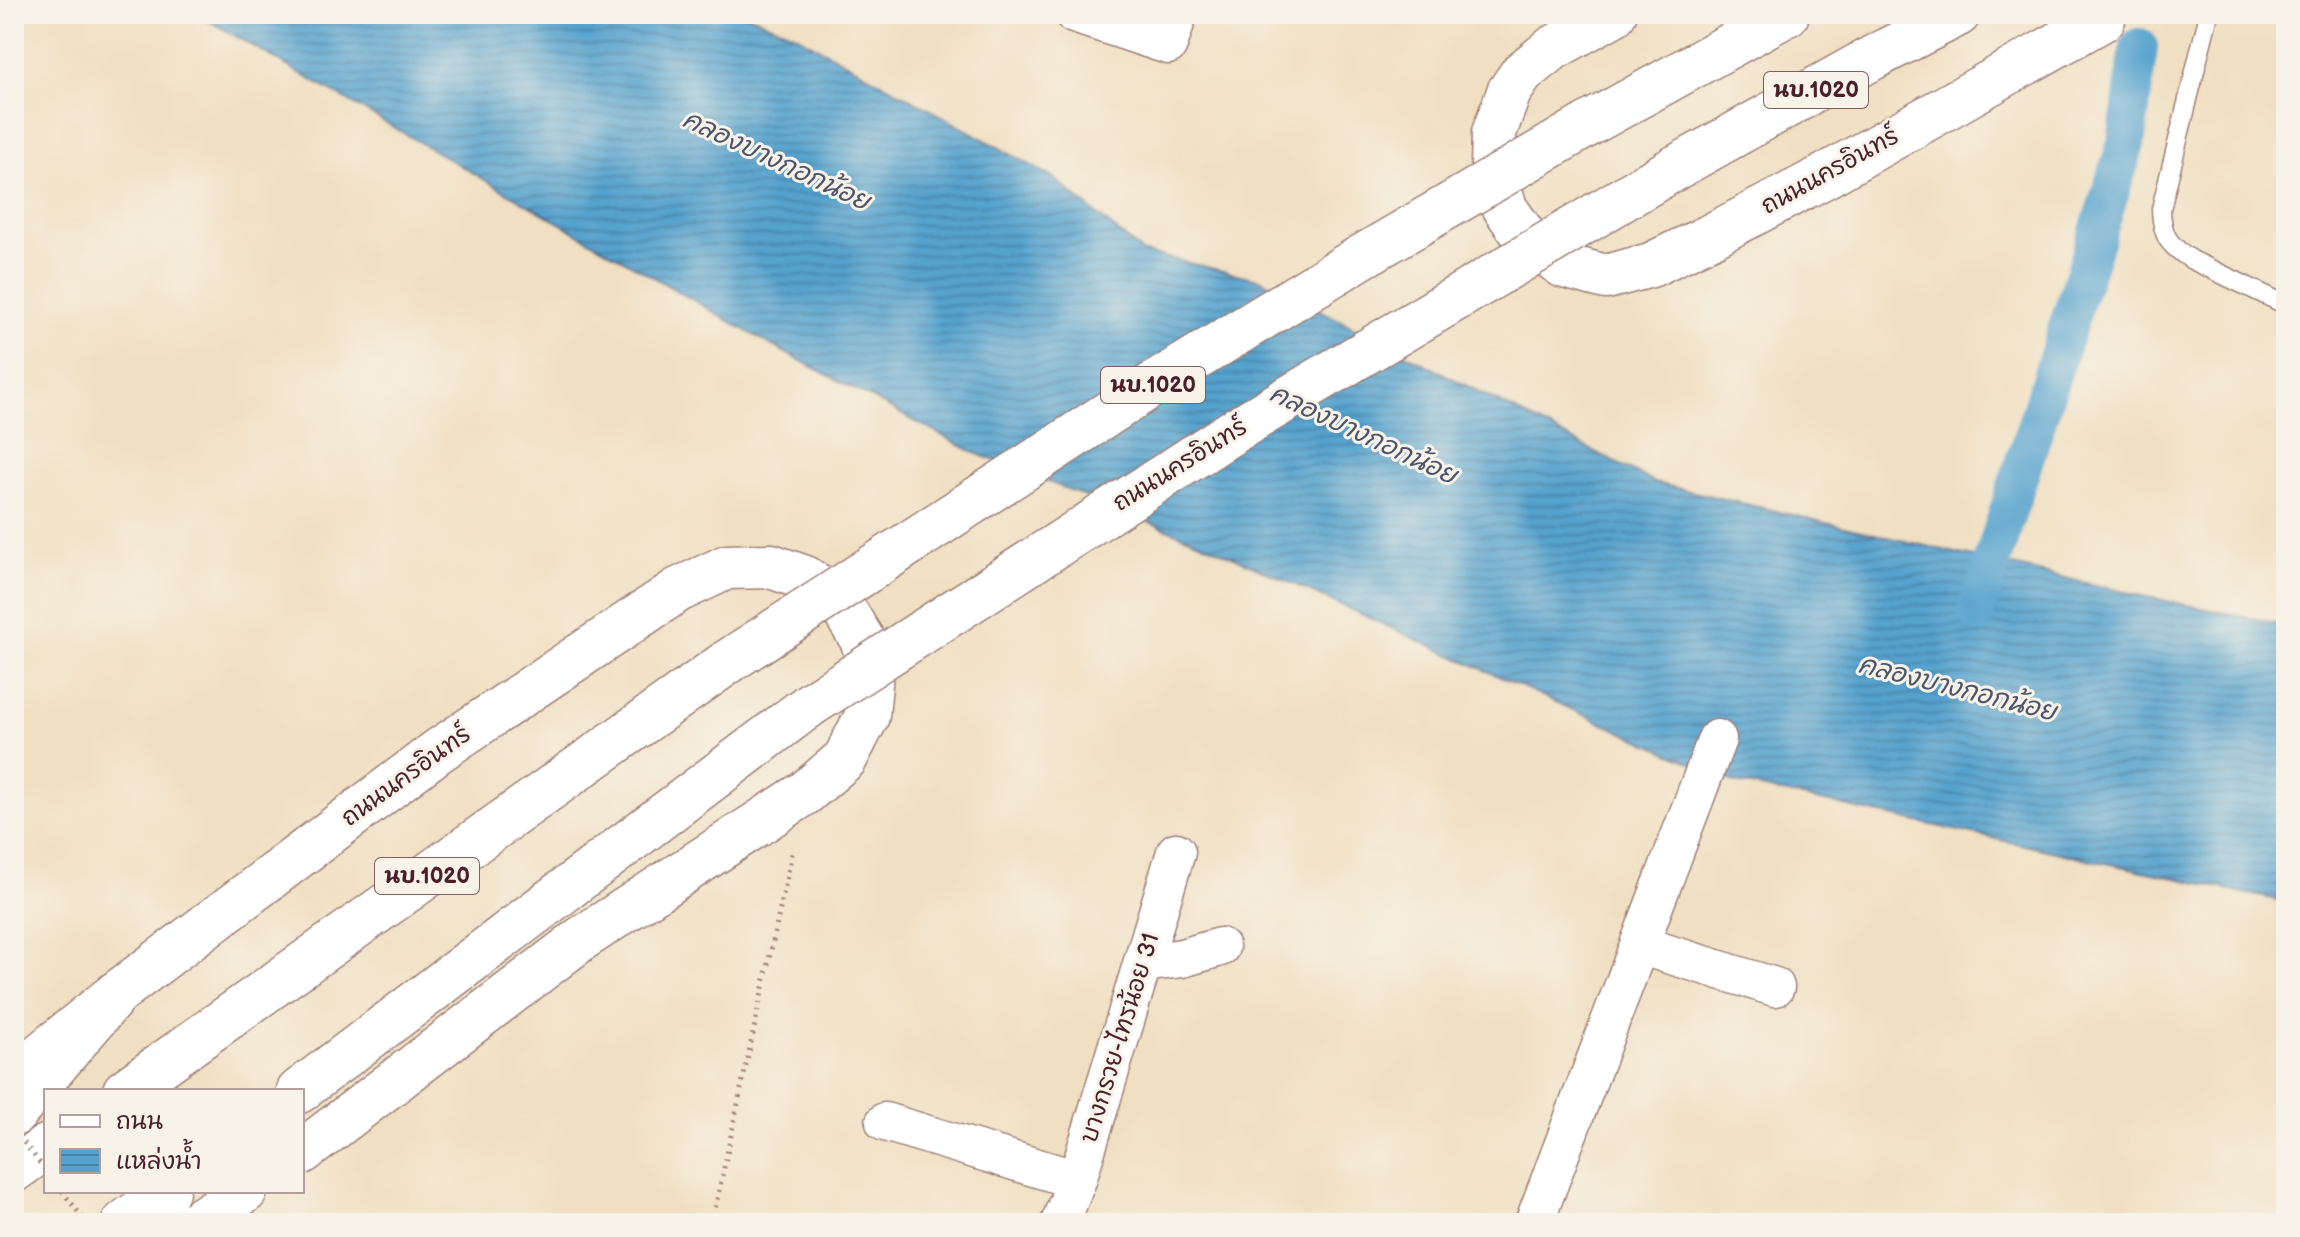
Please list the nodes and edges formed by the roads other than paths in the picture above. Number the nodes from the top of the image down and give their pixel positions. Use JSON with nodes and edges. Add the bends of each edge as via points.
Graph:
{"nodes":[{"id":1,"x":1074,"y":14,"type":"edge"},
{"id":2,"x":1178,"y":14,"type":"edge"},
{"id":3,"x":1614,"y":14,"type":"edge"},
{"id":4,"x":1787,"y":14,"type":"edge"},
{"id":5,"x":1958,"y":14,"type":"edge"},
{"id":6,"x":2112,"y":14,"type":"edge"},
{"id":7,"x":2209,"y":14,"type":"edge"},
{"id":8,"x":2084,"y":25,"type":"edge"},
{"id":9,"x":2286,"y":305,"type":"edge"},
{"id":10,"x":1717,"y":739,"type":"dead end"},
{"id":11,"x":1176,"y":852,"type":"dead end"},
{"id":12,"x":1639,"y":945,"type":"junction"},
{"id":13,"x":1220,"y":947,"type":"dead end"},
{"id":14,"x":1143,"y":963,"type":"junction"},
{"id":15,"x":1775,"y":987,"type":"dead end"},
{"id":16,"x":117,"y":993,"type":"junction"},
{"id":17,"x":14,"y":1076,"type":"edge"},
{"id":18,"x":128,"y":1089,"type":"edge"},
{"id":19,"x":302,"y":1089,"type":"edge"},
{"id":20,"x":14,"y":1114,"type":"edge"},
{"id":21,"x":885,"y":1122,"type":"dead end"},
{"id":22,"x":44,"y":1148,"type":"edge"},
{"id":23,"x":304,"y":1150,"type":"edge"},
{"id":24,"x":14,"y":1170,"type":"edge"},
{"id":25,"x":1077,"y":1180,"type":"junction"},
{"id":26,"x":164,"y":1193,"type":"edge"},
{"id":27,"x":245,"y":1193,"type":"edge"},
{"id":28,"x":246,"y":1193,"type":"edge"},
{"id":29,"x":124,"y":1223,"type":"edge"},
{"id":30,"x":196,"y":1223,"type":"edge"},
{"id":31,"x":208,"y":1223,"type":"edge"},
{"id":32,"x":1060,"y":1223,"type":"edge"},
{"id":33,"x":1534,"y":1223,"type":"edge"}],
"edges":[{"from":1,"to":2,"type":"street","via":[[1168,45]]},
{"from":3,"to":8,"type":"main road","name":"ถนนนครอินทร์","via":[[1553,48],[1522,73],[1494,133],[1493,155],[1505,208],[1528,241],[1564,266],[1606,277],[1651,265],[1825,176]]},
{"from":4,"to":18,"type":"main road","number":"นบ.1020","bridge":true,"via":[[1587,125],[1149,387],[729,661]]},
{"from":5,"to":19,"type":"main road","name":"ถนนนครอินทร์","number":"นบ.1020","bridge":true,"via":[[1675,168],[1237,429],[811,704]]},
{"from":6,"to":8,"type":"main road","name":"ถนนนครอินทร์"},
{"from":7,"to":9,"type":"lane","via":[[2161,209],[2161,230],[2192,260]]},
{"from":10,"to":12,"type":"street"},
{"from":11,"to":14,"type":"street","name":"บางกรวย-ไทรน้อย 31"},
{"from":12,"to":15,"type":"street"},
{"from":12,"to":33,"type":"street"},
{"from":13,"to":14,"type":"street"},
{"from":14,"to":25,"type":"street","name":"บางกรวย-ไทรน้อย 31"},
{"from":16,"to":17,"type":"main road","name":"ถนนนครอินทร์"},
{"from":16,"to":20,"type":"main road"},
{"from":16,"to":23,"type":"main road","name":"ถนนนครอินทร์","via":[[438,751],[678,590],[727,567],[771,566],[805,578],[839,602],[863,641],[871,673],[867,716],[845,759],[805,793],[581,939]]},
{"from":21,"to":25,"type":"street"},
{"from":22,"to":24,"type":"main road"},
{"from":25,"to":32,"type":"street","name":"บางกรวย-ไทรน้อย 31"},
{"from":26,"to":29,"type":"main road"},
{"from":27,"to":30,"type":"main road"},
{"from":28,"to":31,"type":"main road"}]}
